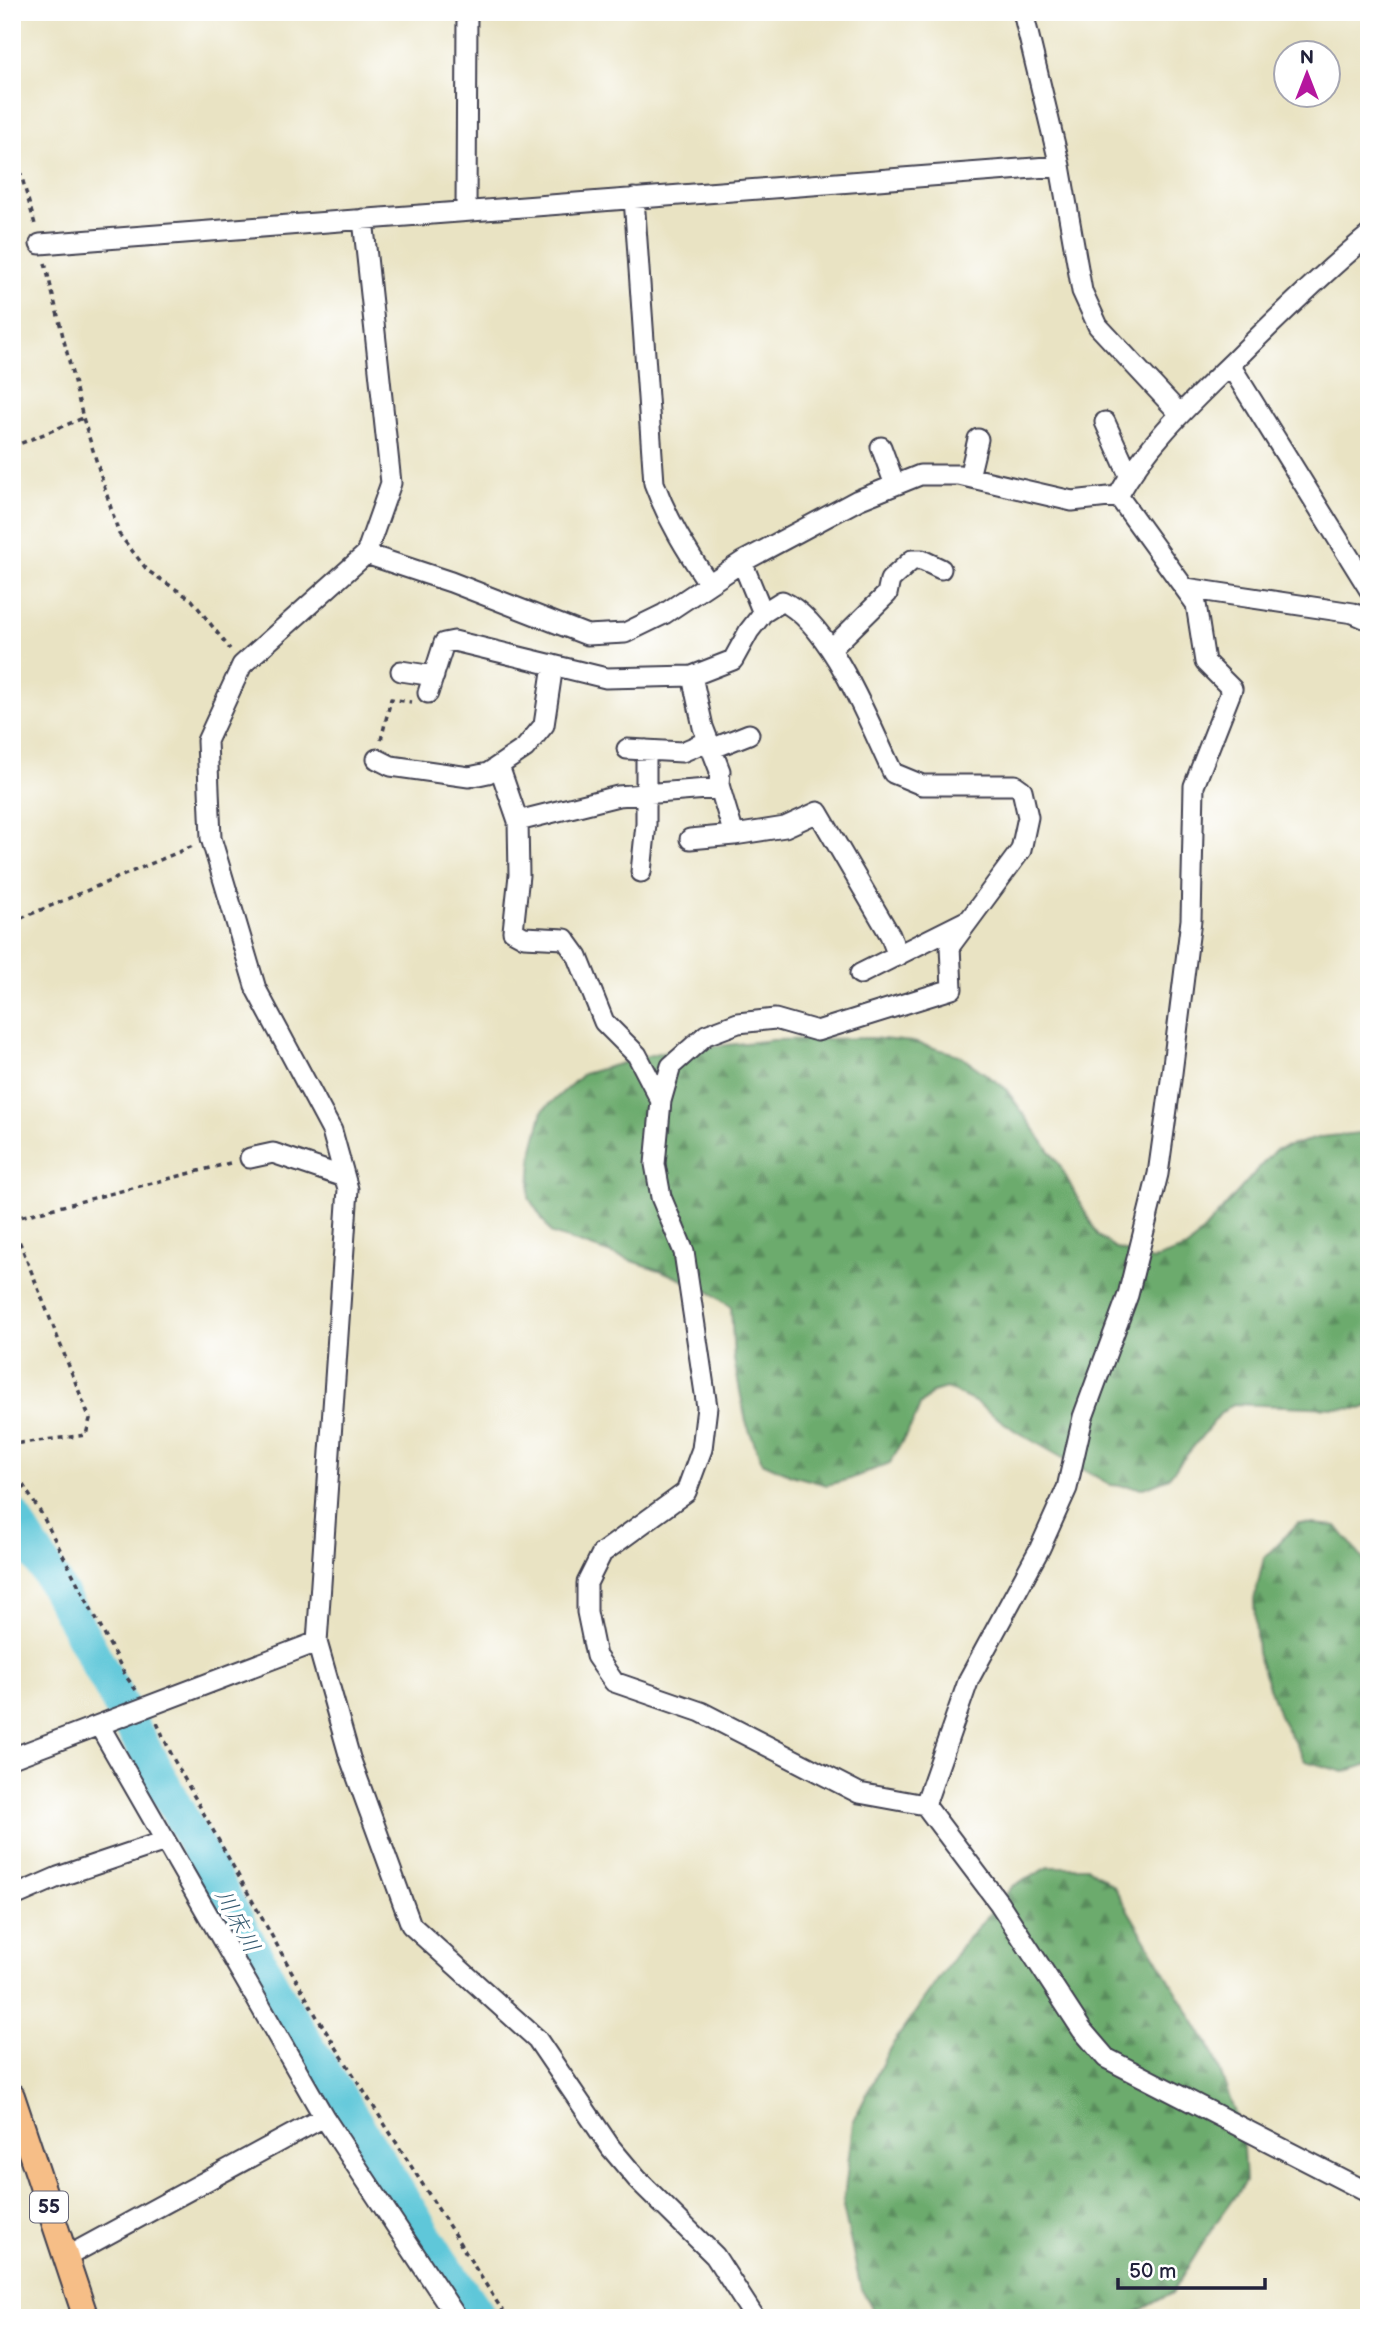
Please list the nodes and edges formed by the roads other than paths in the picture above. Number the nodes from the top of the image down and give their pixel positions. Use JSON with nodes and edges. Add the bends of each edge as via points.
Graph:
{"nodes":[{"id":1,"x":467,"y":12,"type":"edge"},
{"id":2,"x":1023,"y":12,"type":"edge"},
{"id":3,"x":1060,"y":166,"type":"junction"},
{"id":4,"x":634,"y":198,"type":"junction"},
{"id":5,"x":466,"y":211,"type":"junction"},
{"id":6,"x":363,"y":219,"type":"junction"},
{"id":7,"x":1369,"y":234,"type":"edge"},
{"id":8,"x":40,"y":244,"type":"road end"},
{"id":9,"x":1230,"y":365,"type":"junction"},
{"id":10,"x":1180,"y":414,"type":"junction"},
{"id":11,"x":1105,"y":422,"type":"dead end"},
{"id":12,"x":978,"y":439,"type":"dead end"},
{"id":13,"x":881,"y":447,"type":"dead end"},
{"id":14,"x":1129,"y":475,"type":"junction"},
{"id":15,"x":969,"y":477,"type":"junction"},
{"id":16,"x":895,"y":485,"type":"junction"},
{"id":17,"x":1118,"y":496,"type":"junction"},
{"id":18,"x":366,"y":554,"type":"junction"},
{"id":19,"x":741,"y":562,"type":"junction"},
{"id":20,"x":941,"y":569,"type":"dead end"},
{"id":21,"x":709,"y":584,"type":"junction"},
{"id":22,"x":1186,"y":588,"type":"junction"},
{"id":23,"x":1369,"y":589,"type":"edge"},
{"id":24,"x":763,"y":613,"type":"junction"},
{"id":25,"x":1369,"y":620,"type":"edge"},
{"id":26,"x":831,"y":649,"type":"junction"},
{"id":27,"x":553,"y":665,"type":"junction"},
{"id":28,"x":401,"y":671,"type":"dead end"},
{"id":29,"x":692,"y":676,"type":"junction"},
{"id":30,"x":749,"y":734,"type":"dead end"},
{"id":31,"x":710,"y":745,"type":"junction"},
{"id":32,"x":377,"y":759,"type":"road end"},
{"id":33,"x":499,"y":766,"type":"junction"},
{"id":34,"x":720,"y":789,"type":"junction"},
{"id":35,"x":646,"y":793,"type":"junction"},
{"id":36,"x":518,"y":821,"type":"junction"},
{"id":37,"x":734,"y":835,"type":"junction"},
{"id":38,"x":690,"y":839,"type":"dead end"},
{"id":39,"x":641,"y":872,"type":"dead end"},
{"id":40,"x":970,"y":918,"type":"junction"},
{"id":41,"x":898,"y":956,"type":"junction"},
{"id":42,"x":860,"y":974,"type":"dead end"},
{"id":43,"x":660,"y":1101,"type":"junction"},
{"id":44,"x":250,"y":1158,"type":"road end"},
{"id":45,"x":344,"y":1177,"type":"junction"},
{"id":46,"x":317,"y":1642,"type":"junction"},
{"id":47,"x":99,"y":1725,"type":"junction"},
{"id":48,"x":12,"y":1758,"type":"edge"},
{"id":49,"x":925,"y":1804,"type":"junction"},
{"id":50,"x":165,"y":1841,"type":"junction"},
{"id":51,"x":12,"y":1896,"type":"edge"},
{"id":52,"x":12,"y":2096,"type":"edge"},
{"id":53,"x":324,"y":2117,"type":"junction"},
{"id":54,"x":1369,"y":2193,"type":"edge"},
{"id":55,"x":66,"y":2257,"type":"junction"},
{"id":56,"x":86,"y":2318,"type":"edge"},
{"id":57,"x":457,"y":2318,"type":"edge"},
{"id":58,"x":755,"y":2318,"type":"edge"}],
"edges":[{"from":1,"to":5,"type":"street"},
{"from":2,"to":3,"type":"street"},
{"from":3,"to":4,"type":"street"},
{"from":3,"to":10,"type":"street","via":[[1089,309],[1098,326]]},
{"from":4,"to":5,"type":"street"},
{"from":4,"to":21,"type":"street","via":[[654,483],[678,539]]},
{"from":5,"to":6,"type":"street"},
{"from":6,"to":8,"type":"street"},
{"from":6,"to":18,"type":"street","via":[[391,482]]},
{"from":7,"to":9,"type":"street"},
{"from":9,"to":10,"type":"street"},
{"from":9,"to":23,"type":"street"},
{"from":10,"to":14,"type":"street"},
{"from":11,"to":14,"type":"street"},
{"from":12,"to":15,"type":"street"},
{"from":13,"to":16,"type":"street"},
{"from":14,"to":17,"type":"street"},
{"from":15,"to":16,"type":"street","via":[[920,475]]},
{"from":15,"to":17,"type":"street","via":[[1072,500]]},
{"from":16,"to":19,"type":"street","via":[[858,499]]},
{"from":17,"to":22,"type":"street"},
{"from":18,"to":21,"type":"street","via":[[587,635],[625,633]]},
{"from":18,"to":45,"type":"street","via":[[242,665],[207,741],[211,838],[256,989],[332,1131]]},
{"from":19,"to":21,"type":"street"},
{"from":19,"to":24,"type":"street"},
{"from":20,"to":26,"type":"street","via":[[912,560],[890,580],[887,594]]},
{"from":22,"to":25,"type":"street","via":[[1353,613]]},
{"from":22,"to":49,"type":"street","via":[[1196,604],[1205,662],[1232,689],[1194,786],[1191,920],[1158,1174],[1128,1294],[1083,1417],[1067,1488],[969,1679]]},
{"from":24,"to":26,"type":"street","via":[[782,601],[795,607]]},
{"from":24,"to":29,"type":"street","via":[[733,660]]},
{"from":26,"to":40,"type":"street","via":[[893,773],[922,785],[1015,785],[1022,790],[1028,817],[1021,850]]},
{"from":27,"to":28,"type":"street","via":[[453,640],[444,643],[431,684]]},
{"from":27,"to":29,"type":"street","via":[[607,678]]},
{"from":27,"to":33,"type":"street","via":[[544,725],[525,748]]},
{"from":29,"to":31,"type":"street"},
{"from":30,"to":31,"type":"street"},
{"from":31,"to":34,"type":"street"},
{"from":31,"to":35,"type":"street","via":[[682,752],[636,749]]},
{"from":32,"to":33,"type":"street","via":[[391,766],[469,777]]},
{"from":33,"to":36,"type":"street"},
{"from":34,"to":35,"type":"street"},
{"from":34,"to":37,"type":"street"},
{"from":35,"to":36,"type":"street"},
{"from":35,"to":39,"type":"street"},
{"from":36,"to":43,"type":"street","via":[[513,931],[524,937],[565,939],[578,957],[604,1022],[636,1055]]},
{"from":37,"to":38,"type":"street"},
{"from":37,"to":41,"type":"street","via":[[785,827],[818,812]]},
{"from":40,"to":41,"type":"street"},
{"from":40,"to":43,"type":"street","via":[[950,946],[952,989],[817,1031],[775,1019],[738,1023],[706,1035],[671,1066]]},
{"from":41,"to":42,"type":"street"},
{"from":43,"to":49,"type":"street","via":[[655,1164],[661,1197],[684,1252],[706,1407],[702,1449],[686,1492],[601,1553],[587,1583],[587,1612],[596,1656],[614,1682],[701,1712],[859,1793]]},
{"from":44,"to":45,"type":"street","via":[[273,1153]]},
{"from":45,"to":46,"type":"street","via":[[348,1189]]},
{"from":46,"to":47,"type":"street"},
{"from":46,"to":58,"type":"street","via":[[350,1758],[411,1925],[537,2039],[611,2148],[715,2256]]},
{"from":47,"to":48,"type":"street"},
{"from":47,"to":50,"type":"street"},
{"from":49,"to":54,"type":"street","via":[[999,1903],[1082,2030],[1106,2057]]},
{"from":50,"to":51,"type":"street"},
{"from":50,"to":53,"type":"street"},
{"from":52,"to":55,"type":"main road","number":"55"},
{"from":53,"to":55,"type":"street"},
{"from":53,"to":57,"type":"street"},
{"from":55,"to":56,"type":"main road","number":"55"}]}
